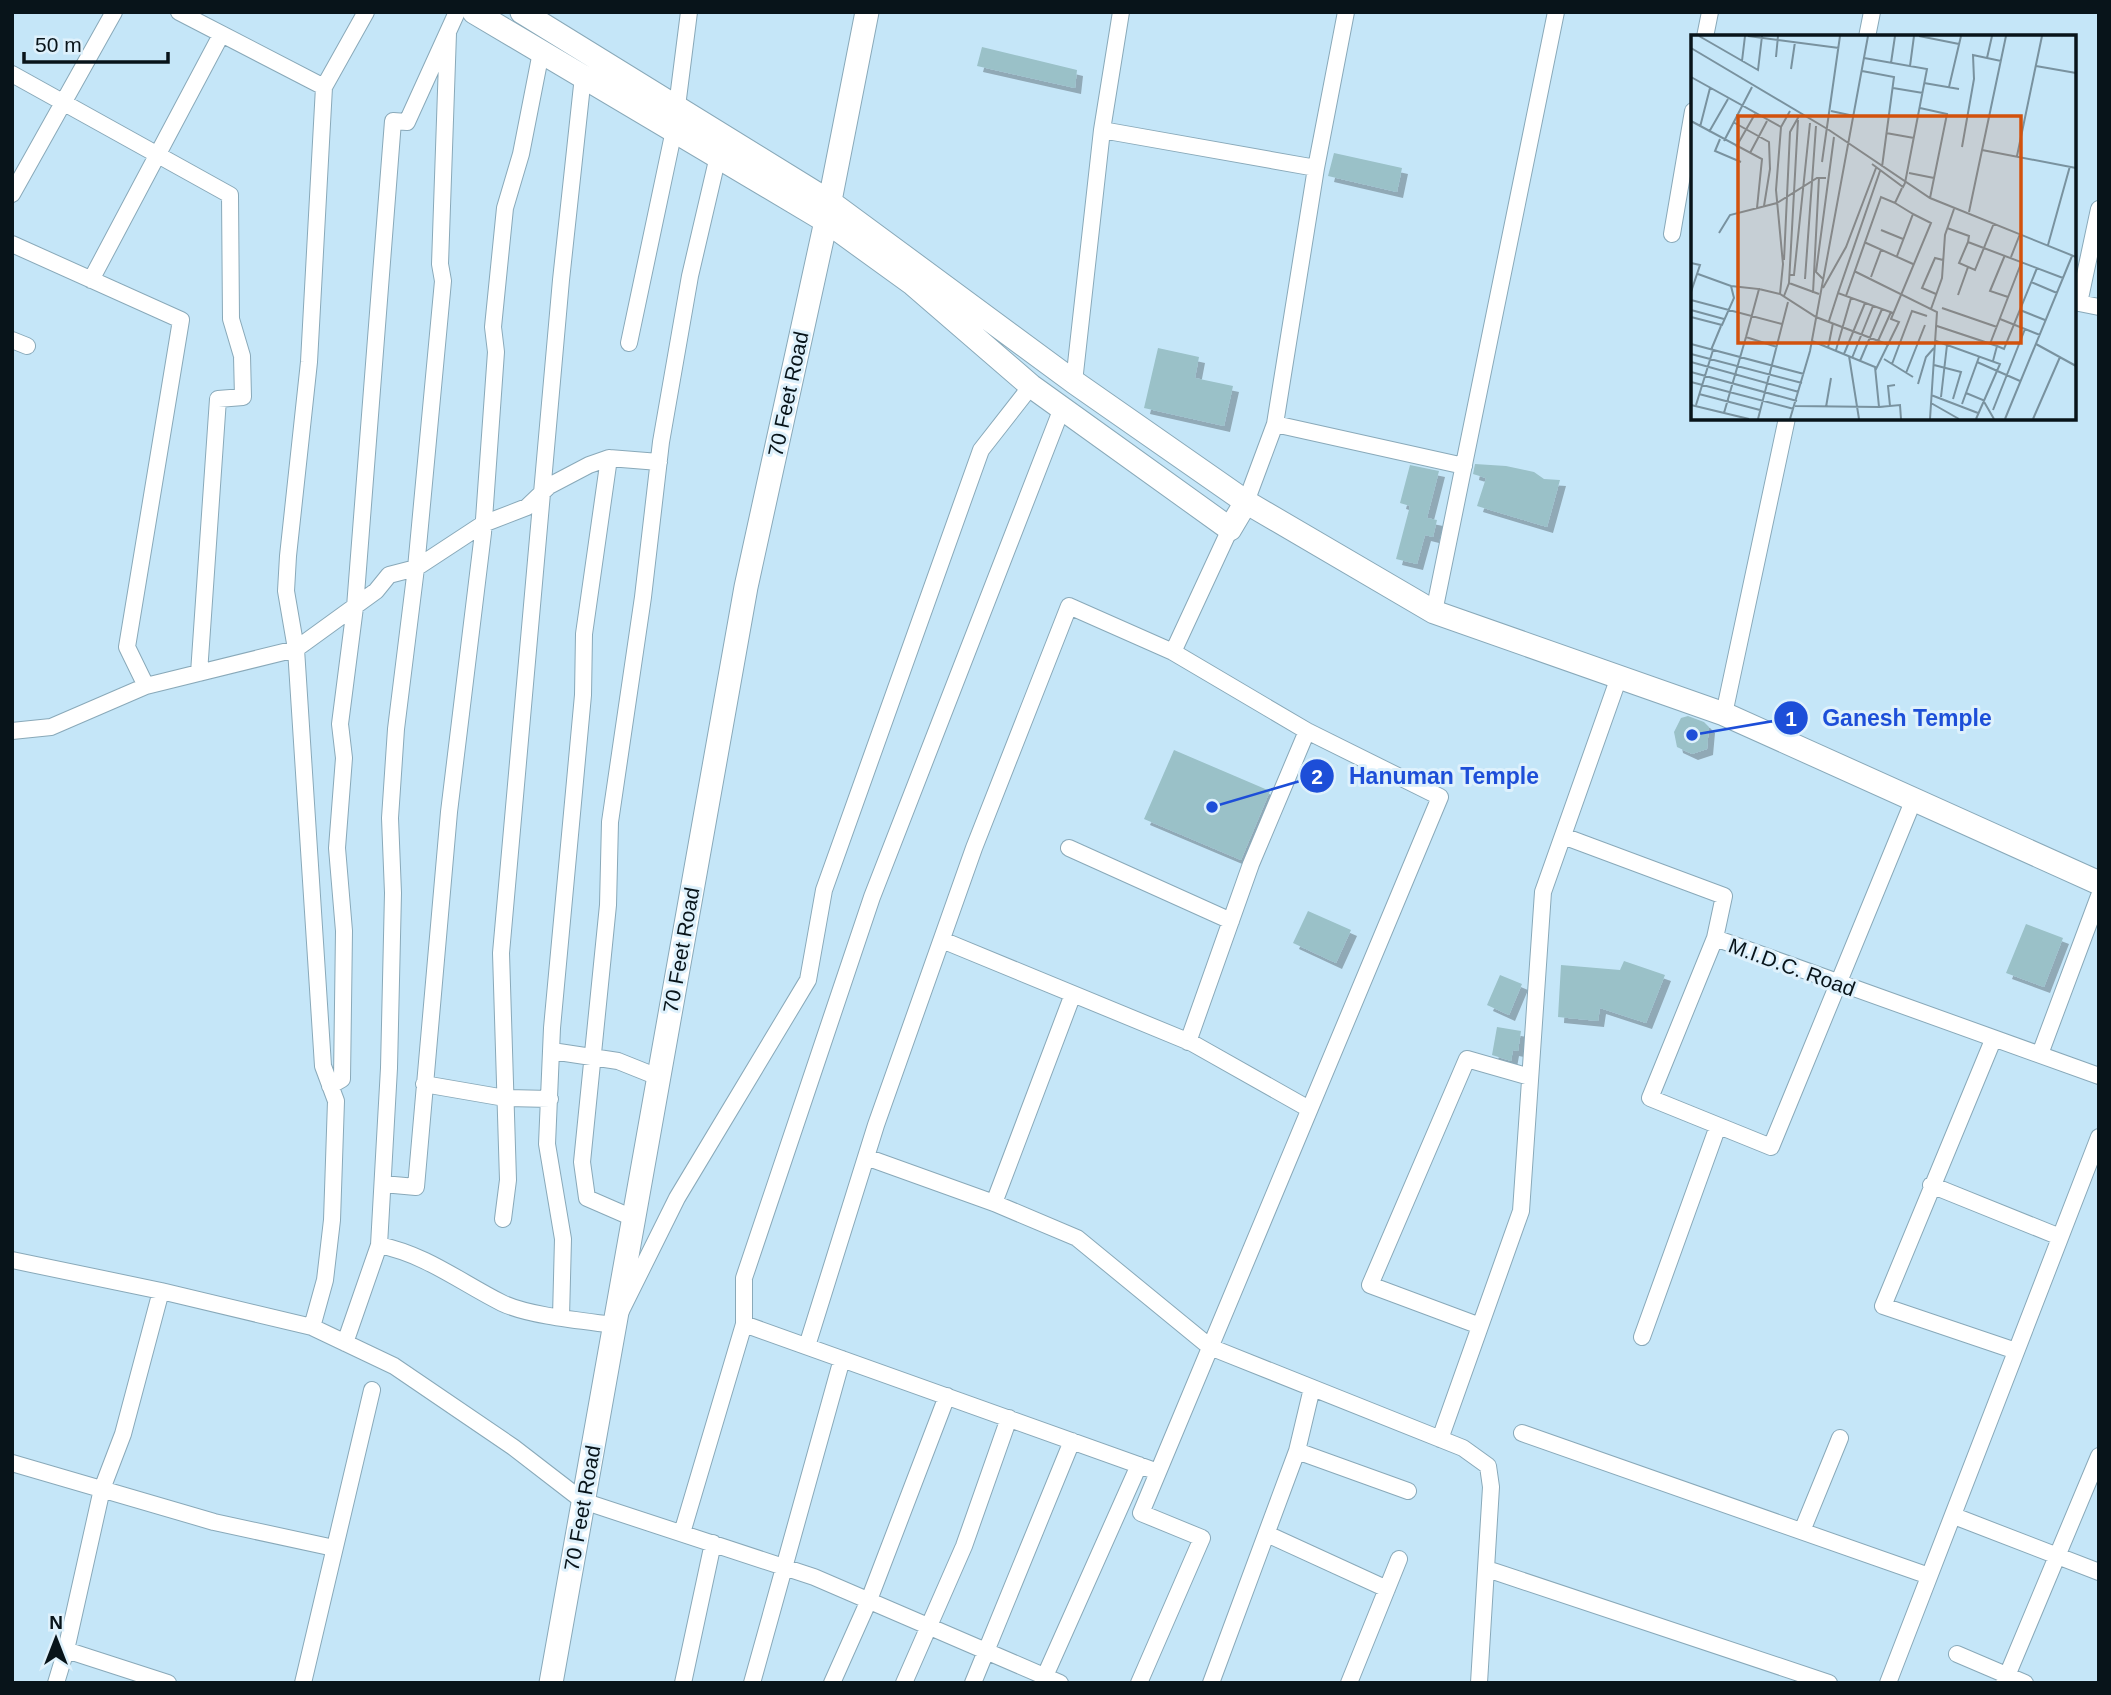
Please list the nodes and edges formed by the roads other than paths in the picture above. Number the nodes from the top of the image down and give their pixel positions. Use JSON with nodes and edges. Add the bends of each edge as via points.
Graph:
{"nodes":[{"id":1,"x":114,"y":12,"type":"edge"},
{"id":2,"x":179,"y":12,"type":"edge"},
{"id":3,"x":366,"y":12,"type":"edge"},
{"id":4,"x":457,"y":12,"type":"edge"},
{"id":5,"x":474,"y":12,"type":"edge"},
{"id":6,"x":522,"y":12,"type":"edge"},
{"id":7,"x":689,"y":12,"type":"edge"},
{"id":8,"x":867,"y":12,"type":"edge"},
{"id":9,"x":1121,"y":12,"type":"edge"},
{"id":10,"x":1346,"y":12,"type":"edge"},
{"id":11,"x":1556,"y":12,"type":"edge"},
{"id":12,"x":1710,"y":12,"type":"edge"},
{"id":13,"x":1872,"y":12,"type":"edge"},
{"id":14,"x":448,"y":33,"type":"junction"},
{"id":15,"x":220,"y":35,"type":"junction"},
{"id":16,"x":1706,"y":35,"type":"edge"},
{"id":17,"x":1867,"y":35,"type":"edge"},
{"id":18,"x":541,"y":51,"type":"junction"},
{"id":19,"x":12,"y":74,"type":"edge"},
{"id":20,"x":583,"y":76,"type":"junction"},
{"id":21,"x":324,"y":87,"type":"junction"},
{"id":22,"x":64,"y":102,"type":"junction"},
{"id":23,"x":677,"y":106,"type":"junction"},
{"id":24,"x":1691,"y":123,"type":"edge"},
{"id":25,"x":674,"y":130,"type":"junction"},
{"id":26,"x":1102,"y":130,"type":"junction"},
{"id":27,"x":718,"y":156,"type":"junction"},
{"id":28,"x":158,"y":157,"type":"junction"},
{"id":29,"x":1316,"y":168,"type":"junction"},
{"id":30,"x":12,"y":194,"type":"edge"},
{"id":31,"x":2099,"y":209,"type":"edge"},
{"id":32,"x":828,"y":211,"type":"junction"},
{"id":33,"x":1672,"y":234,"type":"dead end"},
{"id":34,"x":12,"y":244,"type":"edge"},
{"id":35,"x":91,"y":280,"type":"junction"},
{"id":36,"x":2077,"y":302,"type":"edge"},
{"id":37,"x":2099,"y":307,"type":"edge"},
{"id":38,"x":629,"y":343,"type":"dead end"},
{"id":39,"x":1074,"y":382,"type":"junction"},
{"id":40,"x":1031,"y":386,"type":"junction"},
{"id":41,"x":1062,"y":408,"type":"junction"},
{"id":42,"x":1787,"y":420,"type":"edge"},
{"id":43,"x":1275,"y":424,"type":"junction"},
{"id":44,"x":609,"y":458,"type":"junction"},
{"id":45,"x":659,"y":462,"type":"junction"},
{"id":46,"x":1464,"y":466,"type":"junction"},
{"id":47,"x":541,"y":493,"type":"junction"},
{"id":48,"x":1246,"y":502,"type":"junction"},
{"id":49,"x":483,"y":524,"type":"junction"},
{"id":50,"x":1230,"y":529,"type":"junction"},
{"id":51,"x":416,"y":568,"type":"junction"},
{"id":52,"x":355,"y":607,"type":"junction"},
{"id":53,"x":1433,"y":612,"type":"junction"},
{"id":54,"x":296,"y":649,"type":"junction"},
{"id":55,"x":1173,"y":652,"type":"junction"},
{"id":56,"x":199,"y":673,"type":"junction"},
{"id":57,"x":1619,"y":677,"type":"junction"},
{"id":58,"x":146,"y":686,"type":"junction"},
{"id":59,"x":1724,"y":714,"type":"junction"},
{"id":60,"x":12,"y":731,"type":"edge"},
{"id":61,"x":1307,"y":731,"type":"junction"},
{"id":62,"x":1913,"y":799,"type":"junction"},
{"id":63,"x":1563,"y":836,"type":"junction"},
{"id":64,"x":1069,"y":848,"type":"dead end"},
{"id":65,"x":2099,"y":883,"type":"edge"},
{"id":66,"x":2099,"y":896,"type":"edge"},
{"id":67,"x":1231,"y":921,"type":"junction"},
{"id":68,"x":1715,"y":938,"type":"junction"},
{"id":69,"x":942,"y":940,"type":"junction"},
{"id":70,"x":1838,"y":984,"type":"junction"},
{"id":71,"x":1073,"y":995,"type":"junction"},
{"id":72,"x":1993,"y":1040,"type":"junction"},
{"id":73,"x":1188,"y":1042,"type":"junction"},
{"id":74,"x":552,"y":1051,"type":"junction"},
{"id":75,"x":2040,"y":1054,"type":"junction"},
{"id":76,"x":594,"y":1058,"type":"junction"},
{"id":77,"x":2099,"y":1076,"type":"edge"},
{"id":78,"x":658,"y":1077,"type":"junction"},
{"id":79,"x":1530,"y":1077,"type":"junction"},
{"id":80,"x":424,"y":1084,"type":"junction"},
{"id":81,"x":330,"y":1086,"type":"junction"},
{"id":82,"x":505,"y":1098,"type":"junction"},
{"id":83,"x":550,"y":1099,"type":"junction"},
{"id":84,"x":1309,"y":1109,"type":"junction"},
{"id":85,"x":1718,"y":1126,"type":"junction"},
{"id":86,"x":2099,"y":1137,"type":"edge"},
{"id":87,"x":866,"y":1157,"type":"junction"},
{"id":88,"x":383,"y":1184,"type":"junction"},
{"id":89,"x":1931,"y":1185,"type":"junction"},
{"id":90,"x":994,"y":1203,"type":"junction"},
{"id":91,"x":633,"y":1218,"type":"junction"},
{"id":92,"x":503,"y":1219,"type":"dead end"},
{"id":93,"x":2060,"y":1237,"type":"junction"},
{"id":94,"x":379,"y":1245,"type":"junction"},
{"id":95,"x":12,"y":1260,"type":"edge"},
{"id":96,"x":161,"y":1291,"type":"junction"},
{"id":97,"x":561,"y":1317,"type":"junction"},
{"id":98,"x":744,"y":1324,"type":"junction"},
{"id":99,"x":614,"y":1325,"type":"junction"},
{"id":100,"x":1480,"y":1326,"type":"junction"},
{"id":101,"x":312,"y":1327,"type":"junction"},
{"id":102,"x":1642,"y":1337,"type":"dead end"},
{"id":103,"x":345,"y":1343,"type":"junction"},
{"id":104,"x":807,"y":1346,"type":"junction"},
{"id":105,"x":1210,"y":1348,"type":"junction"},
{"id":106,"x":2016,"y":1351,"type":"junction"},
{"id":107,"x":842,"y":1359,"type":"junction"},
{"id":108,"x":1312,"y":1388,"type":"junction"},
{"id":109,"x":372,"y":1390,"type":"dead end"},
{"id":110,"x":947,"y":1396,"type":"junction"},
{"id":111,"x":1009,"y":1418,"type":"junction"},
{"id":112,"x":1522,"y":1433,"type":"dead end"},
{"id":113,"x":1840,"y":1438,"type":"dead end"},
{"id":114,"x":1440,"y":1439,"type":"junction"},
{"id":115,"x":1072,"y":1441,"type":"junction"},
{"id":116,"x":1297,"y":1451,"type":"junction"},
{"id":117,"x":2099,"y":1456,"type":"edge"},
{"id":118,"x":12,"y":1463,"type":"edge"},
{"id":119,"x":1139,"y":1465,"type":"junction"},
{"id":120,"x":1158,"y":1472,"type":"junction"},
{"id":121,"x":103,"y":1489,"type":"junction"},
{"id":122,"x":1408,"y":1491,"type":"dead end"},
{"id":123,"x":583,"y":1502,"type":"junction"},
{"id":124,"x":1954,"y":1516,"type":"junction"},
{"id":125,"x":1802,"y":1531,"type":"junction"},
{"id":126,"x":682,"y":1533,"type":"junction"},
{"id":127,"x":1267,"y":1534,"type":"junction"},
{"id":128,"x":713,"y":1543,"type":"junction"},
{"id":129,"x":334,"y":1548,"type":"junction"},
{"id":130,"x":2057,"y":1556,"type":"junction"},
{"id":131,"x":1399,"y":1559,"type":"dead end"},
{"id":132,"x":785,"y":1567,"type":"junction"},
{"id":133,"x":1487,"y":1569,"type":"junction"},
{"id":134,"x":2099,"y":1572,"type":"edge"},
{"id":135,"x":1929,"y":1576,"type":"junction"},
{"id":136,"x":1387,"y":1589,"type":"junction"},
{"id":137,"x":869,"y":1600,"type":"junction"},
{"id":138,"x":927,"y":1625,"type":"junction"},
{"id":139,"x":66,"y":1650,"type":"junction"},
{"id":140,"x":986,"y":1651,"type":"junction"},
{"id":141,"x":1957,"y":1654,"type":"dead end"},
{"id":142,"x":2006,"y":1679,"type":"edge"},
{"id":143,"x":1052,"y":1680,"type":"edge"},
{"id":144,"x":556,"y":1681,"type":"edge"},
{"id":145,"x":1483,"y":1682,"type":"edge"},
{"id":146,"x":56,"y":1683,"type":"edge"},
{"id":147,"x":168,"y":1683,"type":"edge"},
{"id":148,"x":303,"y":1683,"type":"edge"},
{"id":149,"x":683,"y":1683,"type":"edge"},
{"id":150,"x":752,"y":1683,"type":"edge"},
{"id":151,"x":832,"y":1683,"type":"edge"},
{"id":152,"x":904,"y":1683,"type":"edge"},
{"id":153,"x":973,"y":1683,"type":"edge"},
{"id":154,"x":1139,"y":1683,"type":"edge"},
{"id":155,"x":1211,"y":1683,"type":"edge"},
{"id":156,"x":1349,"y":1683,"type":"edge"},
{"id":157,"x":1829,"y":1683,"type":"edge"},
{"id":158,"x":1888,"y":1683,"type":"edge"},
{"id":159,"x":2025,"y":1683,"type":"edge"}],
"edges":[{"from":1,"to":22,"type":"street"},
{"from":2,"to":15,"type":"street"},
{"from":3,"to":21,"type":"street"},
{"from":4,"to":14,"type":"street"},
{"from":5,"to":18,"type":"main road"},
{"from":6,"to":23,"type":"main road"},
{"from":7,"to":23,"type":"street"},
{"from":8,"to":32,"type":"main road","name":"70 Feet Road"},
{"from":9,"to":26,"type":"street"},
{"from":10,"to":29,"type":"street"},
{"from":11,"to":46,"type":"street"},
{"from":12,"to":16,"type":"street"},
{"from":13,"to":17,"type":"street"},
{"from":14,"to":51,"type":"street","via":[[443,281]]},
{"from":14,"to":52,"type":"street","via":[[407,122],[393,121]]},
{"from":15,"to":21,"type":"street"},
{"from":15,"to":28,"type":"street"},
{"from":18,"to":20,"type":"main road"},
{"from":18,"to":49,"type":"street","via":[[521,154],[505,208],[493,327],[496,352]]},
{"from":19,"to":22,"type":"street"},
{"from":20,"to":25,"type":"main road"},
{"from":20,"to":47,"type":"street"},
{"from":21,"to":54,"type":"street","via":[[309,362],[286,591]]},
{"from":22,"to":28,"type":"street"},
{"from":22,"to":30,"type":"street"},
{"from":23,"to":25,"type":"street"},
{"from":23,"to":32,"type":"main road"},
{"from":24,"to":33,"type":"street"},
{"from":25,"to":27,"type":"main road"},
{"from":25,"to":38,"type":"street"},
{"from":26,"to":29,"type":"street"},
{"from":26,"to":39,"type":"street"},
{"from":27,"to":32,"type":"main road"},
{"from":27,"to":45,"type":"street","via":[[690,276]]},
{"from":28,"to":35,"type":"street"},
{"from":28,"to":56,"type":"street","via":[[230,195],[231,318],[243,356],[243,397],[218,400]]},
{"from":29,"to":43,"type":"street"},
{"from":31,"to":36,"type":"street"},
{"from":32,"to":39,"type":"main road"},
{"from":32,"to":40,"type":"main road"},
{"from":32,"to":78,"type":"main road","name":"70 Feet Road","via":[[746,587]]},
{"from":34,"to":35,"type":"street"},
{"from":35,"to":58,"type":"street","via":[[181,320],[127,647]]},
{"from":36,"to":37,"type":"street"},
{"from":39,"to":48,"type":"main road"},
{"from":40,"to":41,"type":"main road"},
{"from":40,"to":99,"type":"street","via":[[981,450],[824,890],[808,980],[677,1198]]},
{"from":41,"to":50,"type":"main road"},
{"from":41,"to":98,"type":"street","via":[[872,897],[744,1278]]},
{"from":42,"to":59,"type":"street"},
{"from":43,"to":46,"type":"street"},
{"from":43,"to":48,"type":"street"},
{"from":44,"to":45,"type":"street"},
{"from":44,"to":47,"type":"street"},
{"from":44,"to":74,"type":"street","via":[[584,634],[583,695]]},
{"from":45,"to":76,"type":"street","via":[[610,822],[608,905]]},
{"from":46,"to":53,"type":"street"},
{"from":47,"to":49,"type":"street","via":[[527,507]]},
{"from":47,"to":82,"type":"street","via":[[501,953]]},
{"from":48,"to":50,"type":"main road"},
{"from":48,"to":53,"type":"main road"},
{"from":49,"to":51,"type":"street"},
{"from":49,"to":80,"type":"street"},
{"from":50,"to":55,"type":"street"},
{"from":51,"to":52,"type":"street","via":[[390,575]]},
{"from":51,"to":88,"type":"street","via":[[390,818],[393,894]]},
{"from":52,"to":54,"type":"street"},
{"from":52,"to":81,"type":"street","via":[[341,724],[344,758],[337,848],[344,931],[342,1079]]},
{"from":53,"to":57,"type":"main road"},
{"from":54,"to":56,"type":"street"},
{"from":54,"to":81,"type":"street","via":[[323,1066]]},
{"from":55,"to":61,"type":"street"},
{"from":55,"to":69,"type":"street","via":[[1069,606]]},
{"from":56,"to":58,"type":"street"},
{"from":57,"to":59,"type":"main road"},
{"from":57,"to":63,"type":"street"},
{"from":58,"to":60,"type":"street","via":[[51,727]]},
{"from":59,"to":62,"type":"main road"},
{"from":61,"to":67,"type":"street"},
{"from":61,"to":84,"type":"street","via":[[1440,797]]},
{"from":62,"to":65,"type":"main road"},
{"from":62,"to":70,"type":"street"},
{"from":63,"to":68,"type":"street","name":"M.I.D.C. Road","via":[[1724,896]]},
{"from":63,"to":79,"type":"street","via":[[1543,892]]},
{"from":64,"to":67,"type":"street"},
{"from":66,"to":75,"type":"street"},
{"from":67,"to":73,"type":"street"},
{"from":68,"to":70,"type":"street","name":"M.I.D.C. Road"},
{"from":68,"to":85,"type":"street","via":[[1650,1098]]},
{"from":69,"to":71,"type":"street"},
{"from":69,"to":87,"type":"street"},
{"from":70,"to":72,"type":"street","name":"M.I.D.C. Road"},
{"from":70,"to":85,"type":"street","via":[[1771,1147]]},
{"from":71,"to":73,"type":"street"},
{"from":71,"to":90,"type":"street"},
{"from":72,"to":75,"type":"street","name":"M.I.D.C. Road"},
{"from":72,"to":89,"type":"street"},
{"from":73,"to":84,"type":"street"},
{"from":74,"to":76,"type":"street"},
{"from":74,"to":83,"type":"street"},
{"from":75,"to":77,"type":"street","name":"M.I.D.C. Road"},
{"from":76,"to":78,"type":"street","via":[[618,1061]]},
{"from":76,"to":91,"type":"street","via":[[582,1162],[587,1198]]},
{"from":78,"to":91,"type":"main road","name":"70 Feet Road"},
{"from":79,"to":100,"type":"street","via":[[1521,1211]]},
{"from":79,"to":100,"type":"street","via":[[1467,1059],[1370,1285]]},
{"from":80,"to":82,"type":"street"},
{"from":80,"to":88,"type":"street","via":[[416,1187]]},
{"from":81,"to":101,"type":"street","via":[[336,1101],[332,1220],[325,1280]]},
{"from":82,"to":83,"type":"street"},
{"from":82,"to":92,"type":"street","via":[[508,1180]]},
{"from":83,"to":97,"type":"street","via":[[547,1144],[563,1239]]},
{"from":84,"to":105,"type":"street"},
{"from":85,"to":102,"type":"street"},
{"from":86,"to":93,"type":"street"},
{"from":87,"to":90,"type":"street"},
{"from":87,"to":104,"type":"street"},
{"from":88,"to":94,"type":"street"},
{"from":89,"to":93,"type":"street"},
{"from":89,"to":106,"type":"street","via":[[1883,1306]]},
{"from":90,"to":105,"type":"street","via":[[1077,1238]]},
{"from":91,"to":99,"type":"main road","name":"70 Feet Road"},
{"from":93,"to":106,"type":"street"},
{"from":94,"to":97,"type":"street","via":[[434,1263],[504,1304]]},
{"from":94,"to":103,"type":"street"},
{"from":95,"to":96,"type":"street"},
{"from":96,"to":101,"type":"street"},
{"from":96,"to":121,"type":"street","via":[[124,1434]]},
{"from":97,"to":99,"type":"street"},
{"from":98,"to":104,"type":"street"},
{"from":98,"to":126,"type":"street"},
{"from":99,"to":123,"type":"main road","name":"70 Feet Road"},
{"from":100,"to":114,"type":"street"},
{"from":101,"to":103,"type":"street"},
{"from":103,"to":123,"type":"street","via":[[394,1366],[513,1447]]},
{"from":104,"to":107,"type":"street"},
{"from":105,"to":108,"type":"street"},
{"from":105,"to":120,"type":"street"},
{"from":106,"to":124,"type":"street"},
{"from":107,"to":110,"type":"street"},
{"from":107,"to":132,"type":"street"},
{"from":108,"to":114,"type":"street"},
{"from":108,"to":116,"type":"street"},
{"from":109,"to":129,"type":"street"},
{"from":110,"to":111,"type":"street"},
{"from":110,"to":137,"type":"street"},
{"from":111,"to":115,"type":"street"},
{"from":111,"to":138,"type":"street","via":[[964,1546]]},
{"from":112,"to":125,"type":"street"},
{"from":113,"to":125,"type":"street"},
{"from":114,"to":133,"type":"street","via":[[1488,1466]]},
{"from":115,"to":119,"type":"street"},
{"from":115,"to":140,"type":"street"},
{"from":116,"to":122,"type":"street"},
{"from":116,"to":127,"type":"street"},
{"from":117,"to":130,"type":"street"},
{"from":118,"to":121,"type":"street"},
{"from":119,"to":120,"type":"street"},
{"from":119,"to":143,"type":"street"},
{"from":120,"to":154,"type":"street","via":[[1141,1513],[1202,1538]]},
{"from":121,"to":129,"type":"street","via":[[214,1522]]},
{"from":121,"to":139,"type":"street"},
{"from":123,"to":126,"type":"street"},
{"from":123,"to":144,"type":"main road","name":"70 Feet Road"},
{"from":124,"to":130,"type":"street"},
{"from":124,"to":135,"type":"street"},
{"from":125,"to":135,"type":"street"},
{"from":126,"to":128,"type":"street"},
{"from":127,"to":136,"type":"street"},
{"from":127,"to":155,"type":"street"},
{"from":128,"to":132,"type":"street"},
{"from":128,"to":149,"type":"street"},
{"from":129,"to":148,"type":"street"},
{"from":130,"to":134,"type":"street"},
{"from":130,"to":142,"type":"street"},
{"from":131,"to":136,"type":"street"},
{"from":132,"to":137,"type":"street"},
{"from":132,"to":150,"type":"street"},
{"from":133,"to":145,"type":"street"},
{"from":133,"to":157,"type":"street"},
{"from":135,"to":158,"type":"street"},
{"from":136,"to":156,"type":"street"},
{"from":137,"to":138,"type":"street"},
{"from":137,"to":151,"type":"street"},
{"from":138,"to":140,"type":"street"},
{"from":138,"to":152,"type":"street"},
{"from":139,"to":146,"type":"street"},
{"from":139,"to":147,"type":"street"},
{"from":140,"to":143,"type":"street"},
{"from":140,"to":153,"type":"street"},
{"from":141,"to":142,"type":"street"},
{"from":142,"to":159,"type":"street"}]}
